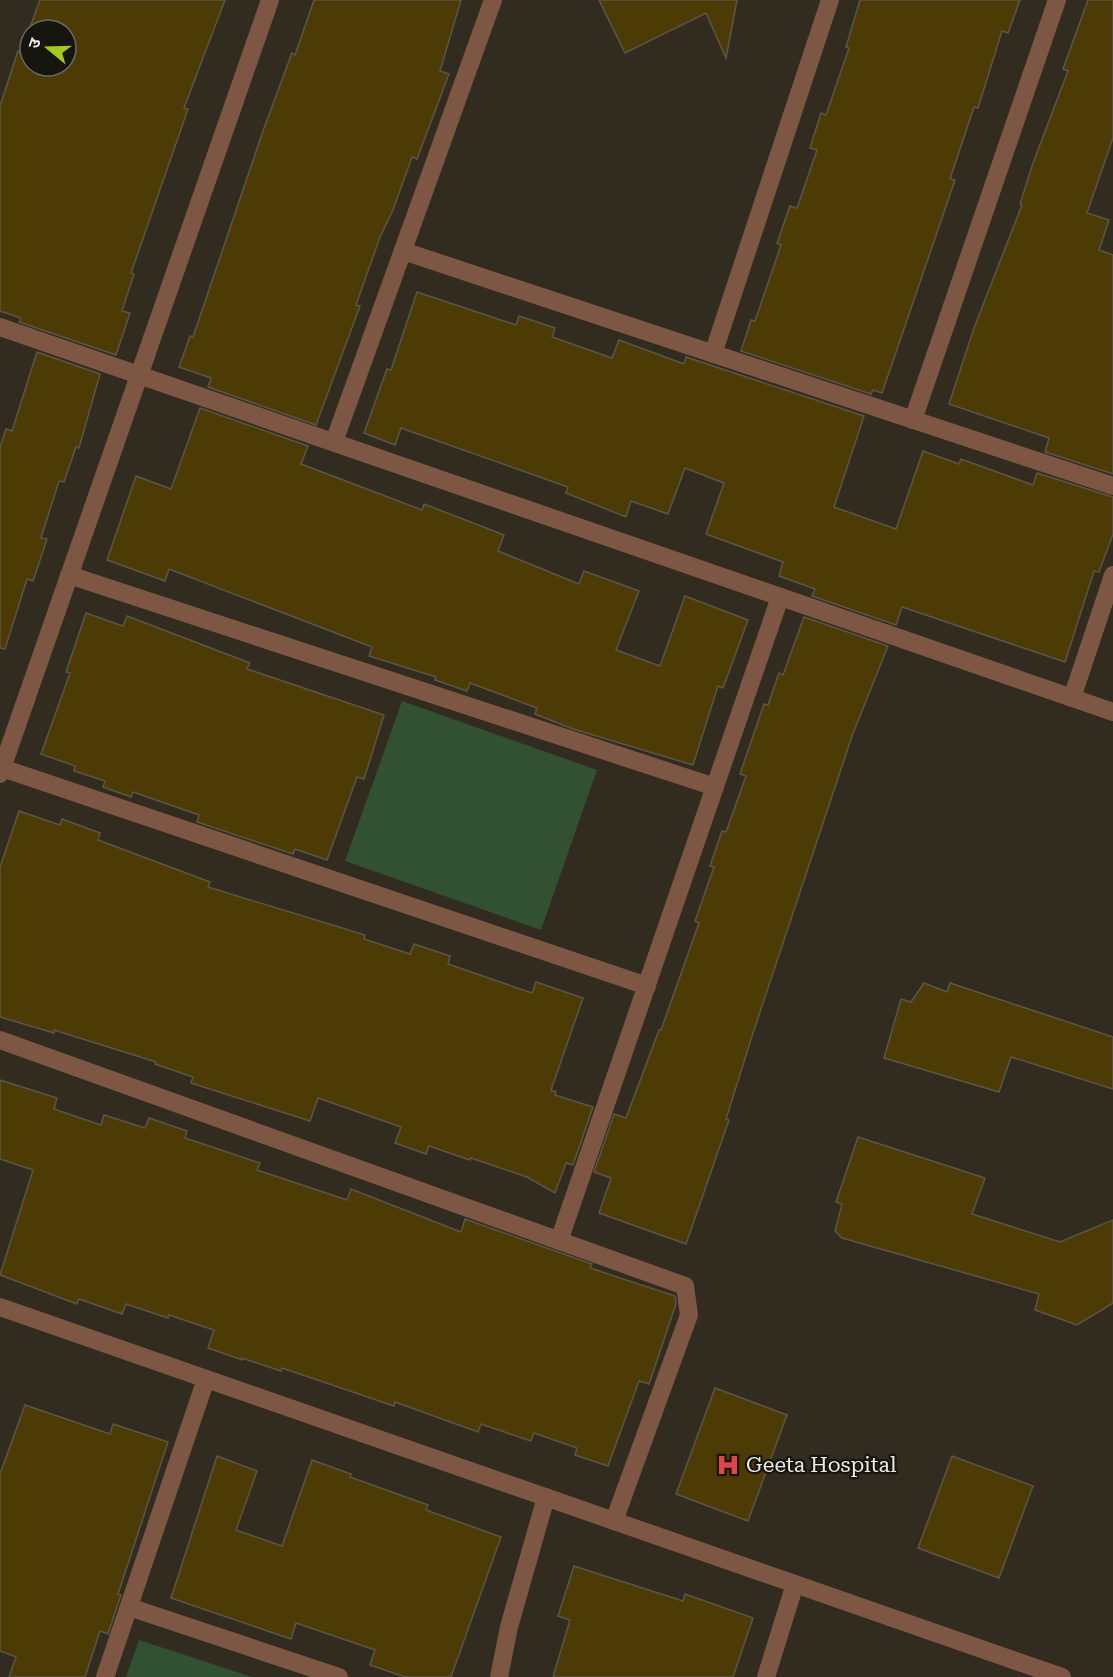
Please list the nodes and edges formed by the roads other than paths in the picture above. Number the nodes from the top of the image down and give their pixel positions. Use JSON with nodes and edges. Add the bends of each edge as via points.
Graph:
{"nodes":[{"id":1,"x":270,"y":0,"type":"edge"},
{"id":2,"x":493,"y":0,"type":"edge"},
{"id":3,"x":830,"y":0,"type":"edge"},
{"id":4,"x":1057,"y":0,"type":"edge"},
{"id":5,"x":403,"y":251,"type":"junction"},
{"id":6,"x":0,"y":327,"type":"edge"},
{"id":7,"x":714,"y":354,"type":"junction"},
{"id":8,"x":139,"y":375,"type":"junction"},
{"id":9,"x":914,"y":420,"type":"junction"},
{"id":10,"x":334,"y":442,"type":"junction"},
{"id":11,"x":1113,"y":486,"type":"edge"},
{"id":12,"x":69,"y":574,"type":"junction"},
{"id":13,"x":1113,"y":575,"type":"edge"},
{"id":14,"x":780,"y":597,"type":"junction"},
{"id":15,"x":1072,"y":698,"type":"junction"},
{"id":16,"x":1113,"y":712,"type":"edge"},
{"id":17,"x":1,"y":771,"type":"edge"},
{"id":18,"x":715,"y":787,"type":"junction"},
{"id":19,"x":646,"y":986,"type":"junction"},
{"id":20,"x":0,"y":1040,"type":"edge"},
{"id":21,"x":559,"y":1241,"type":"junction"},
{"id":22,"x":0,"y":1307,"type":"edge"},
{"id":23,"x":206,"y":1379,"type":"junction"},
{"id":24,"x":546,"y":1497,"type":"junction"},
{"id":25,"x":614,"y":1521,"type":"junction"},
{"id":26,"x":795,"y":1584,"type":"junction"},
{"id":27,"x":129,"y":1606,"type":"junction"},
{"id":28,"x":312,"y":1673,"type":"edge"},
{"id":29,"x":105,"y":1677,"type":"edge"},
{"id":30,"x":339,"y":1677,"type":"edge"},
{"id":31,"x":499,"y":1677,"type":"edge"},
{"id":32,"x":766,"y":1677,"type":"edge"},
{"id":33,"x":1062,"y":1677,"type":"edge"}],
"edges":[{"from":1,"to":8,"type":"street"},
{"from":2,"to":5,"type":"street"},
{"from":3,"to":7,"type":"street"},
{"from":4,"to":9,"type":"street"},
{"from":5,"to":7,"type":"street"},
{"from":5,"to":10,"type":"street"},
{"from":6,"to":8,"type":"street"},
{"from":7,"to":9,"type":"street"},
{"from":8,"to":10,"type":"street"},
{"from":8,"to":12,"type":"street"},
{"from":9,"to":11,"type":"street"},
{"from":10,"to":14,"type":"street"},
{"from":12,"to":17,"type":"street"},
{"from":12,"to":18,"type":"street"},
{"from":13,"to":15,"type":"street"},
{"from":14,"to":15,"type":"street"},
{"from":14,"to":18,"type":"street"},
{"from":15,"to":16,"type":"street"},
{"from":17,"to":19,"type":"street"},
{"from":18,"to":19,"type":"street"},
{"from":19,"to":21,"type":"street"},
{"from":20,"to":21,"type":"street"},
{"from":21,"to":25,"type":"street","via":[[685,1286],[689,1315]]},
{"from":22,"to":23,"type":"street"},
{"from":23,"to":24,"type":"street"},
{"from":23,"to":27,"type":"street"},
{"from":24,"to":25,"type":"street"},
{"from":24,"to":31,"type":"street"},
{"from":25,"to":26,"type":"street"},
{"from":26,"to":32,"type":"street"},
{"from":26,"to":33,"type":"street"},
{"from":27,"to":28,"type":"street"},
{"from":27,"to":29,"type":"street"},
{"from":28,"to":30,"type":"street"}]}
